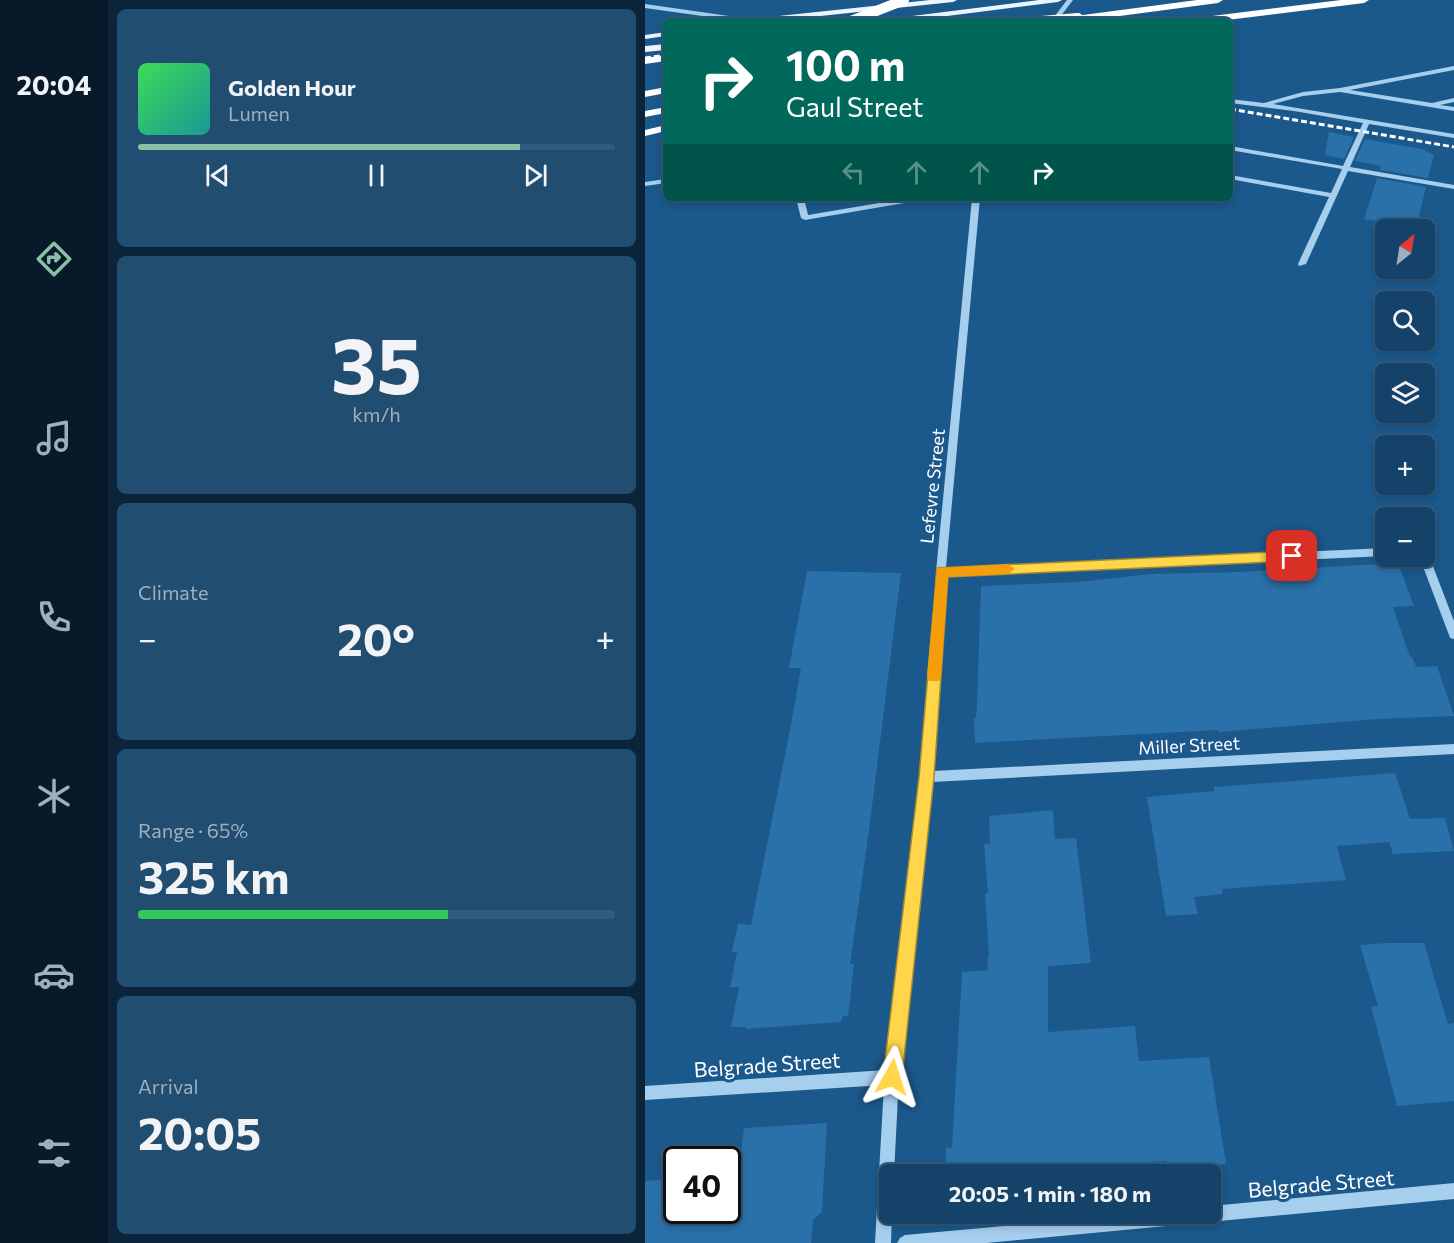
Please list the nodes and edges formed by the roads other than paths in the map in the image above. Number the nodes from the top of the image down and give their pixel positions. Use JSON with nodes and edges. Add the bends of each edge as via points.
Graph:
{"nodes":[{"id":1,"x":904,"y":0,"type":"edge"},
{"id":2,"x":953,"y":0,"type":"edge"},
{"id":3,"x":1058,"y":0,"type":"edge"},
{"id":4,"x":1070,"y":0,"type":"edge"},
{"id":5,"x":1218,"y":0,"type":"edge"},
{"id":6,"x":1364,"y":0,"type":"edge"},
{"id":7,"x":645,"y":6,"type":"edge"},
{"id":8,"x":729,"y":18,"type":"edge"},
{"id":9,"x":779,"y":18,"type":"edge"},
{"id":10,"x":859,"y":18,"type":"edge"},
{"id":11,"x":912,"y":18,"type":"edge"},
{"id":12,"x":1056,"y":18,"type":"edge"},
{"id":13,"x":1078,"y":18,"type":"edge"},
{"id":14,"x":1220,"y":18,"type":"edge"},
{"id":15,"x":663,"y":34,"type":"edge"},
{"id":16,"x":645,"y":37,"type":"edge"},
{"id":17,"x":663,"y":47,"type":"edge"},
{"id":18,"x":645,"y":49,"type":"edge"},
{"id":19,"x":663,"y":58,"type":"edge"},
{"id":20,"x":645,"y":61,"type":"edge"},
{"id":21,"x":1454,"y":68,"type":"edge"},
{"id":22,"x":663,"y":69,"type":"edge"},
{"id":23,"x":645,"y":72,"type":"edge"},
{"id":24,"x":1340,"y":90,"type":"junction"},
{"id":25,"x":663,"y":91,"type":"edge"},
{"id":26,"x":645,"y":94,"type":"edge"},
{"id":27,"x":1454,"y":100,"type":"edge"},
{"id":28,"x":1233,"y":102,"type":"edge"},
{"id":29,"x":1429,"y":105,"type":"junction"},
{"id":30,"x":1260,"y":106,"type":"junction"},
{"id":31,"x":1454,"y":109,"type":"edge"},
{"id":32,"x":663,"y":111,"type":"edge"},
{"id":33,"x":645,"y":114,"type":"edge"},
{"id":34,"x":1367,"y":121,"type":"junction"},
{"id":35,"x":663,"y":129,"type":"edge"},
{"id":36,"x":645,"y":133,"type":"edge"},
{"id":37,"x":1454,"y":136,"type":"edge"},
{"id":38,"x":1233,"y":149,"type":"edge"},
{"id":39,"x":1345,"y":168,"type":"junction"},
{"id":40,"x":1233,"y":178,"type":"edge"},
{"id":41,"x":663,"y":181,"type":"edge"},
{"id":42,"x":645,"y":184,"type":"edge"},
{"id":43,"x":1454,"y":187,"type":"edge"},
{"id":44,"x":1333,"y":196,"type":"junction"},
{"id":45,"x":801,"y":201,"type":"edge"},
{"id":46,"x":904,"y":201,"type":"edge"},
{"id":47,"x":976,"y":201,"type":"edge"},
{"id":48,"x":1302,"y":264,"type":"dead end"},
{"id":49,"x":1375,"y":552,"type":"edge"},
{"id":50,"x":1428,"y":567,"type":"edge"},
{"id":51,"x":941,"y":572,"type":"junction"},
{"id":52,"x":1454,"y":635,"type":"edge"},
{"id":53,"x":1454,"y":749,"type":"edge"},
{"id":54,"x":927,"y":777,"type":"junction"},
{"id":55,"x":892,"y":1077,"type":"junction"},
{"id":56,"x":645,"y":1093,"type":"edge"},
{"id":57,"x":1454,"y":1191,"type":"edge"},
{"id":58,"x":883,"y":1243,"type":"edge"},
{"id":59,"x":905,"y":1243,"type":"edge"}],
"edges":[{"from":1,"to":10,"type":"highway","bridge":true},
{"from":2,"to":9,"type":"main road"},
{"from":3,"to":11,"type":"main road"},
{"from":4,"to":12,"type":"street"},
{"from":5,"to":13,"type":"highway"},
{"from":6,"to":14,"type":"highway"},
{"from":7,"to":8,"type":"street"},
{"from":15,"to":16,"type":"main road"},
{"from":17,"to":18,"type":"main road"},
{"from":19,"to":20,"type":"highway"},
{"from":21,"to":24,"type":"street"},
{"from":22,"to":23,"type":"highway"},
{"from":24,"to":29,"type":"street"},
{"from":24,"to":30,"type":"street","via":[[1303,94]]},
{"from":25,"to":26,"type":"highway"},
{"from":27,"to":29,"type":"street"},
{"from":28,"to":30,"type":"street"},
{"from":29,"to":31,"type":"street"},
{"from":30,"to":34,"type":"street"},
{"from":32,"to":33,"type":"highway"},
{"from":34,"to":37,"type":"street"},
{"from":34,"to":39,"type":"street"},
{"from":35,"to":36,"type":"highway"},
{"from":38,"to":39,"type":"street"},
{"from":39,"to":43,"type":"street"},
{"from":39,"to":44,"type":"street"},
{"from":40,"to":44,"type":"street"},
{"from":41,"to":42,"type":"street"},
{"from":44,"to":48,"type":"street"},
{"from":45,"to":46,"type":"street","via":[[805,218]]},
{"from":47,"to":51,"type":"street","name":"Lefevre Street"},
{"from":49,"to":51,"type":"street"},
{"from":50,"to":52,"type":"street"},
{"from":51,"to":54,"type":"street","name":"Lefevre Street"},
{"from":53,"to":54,"type":"street","name":"Miller Street"},
{"from":54,"to":55,"type":"street","name":"Lefevre Street"},
{"from":55,"to":56,"type":"street","name":"Belgrade Street"},
{"from":55,"to":58,"type":"street","name":"Lefevre Street"},
{"from":57,"to":59,"type":"street","name":"Belgrade Street"}]}
